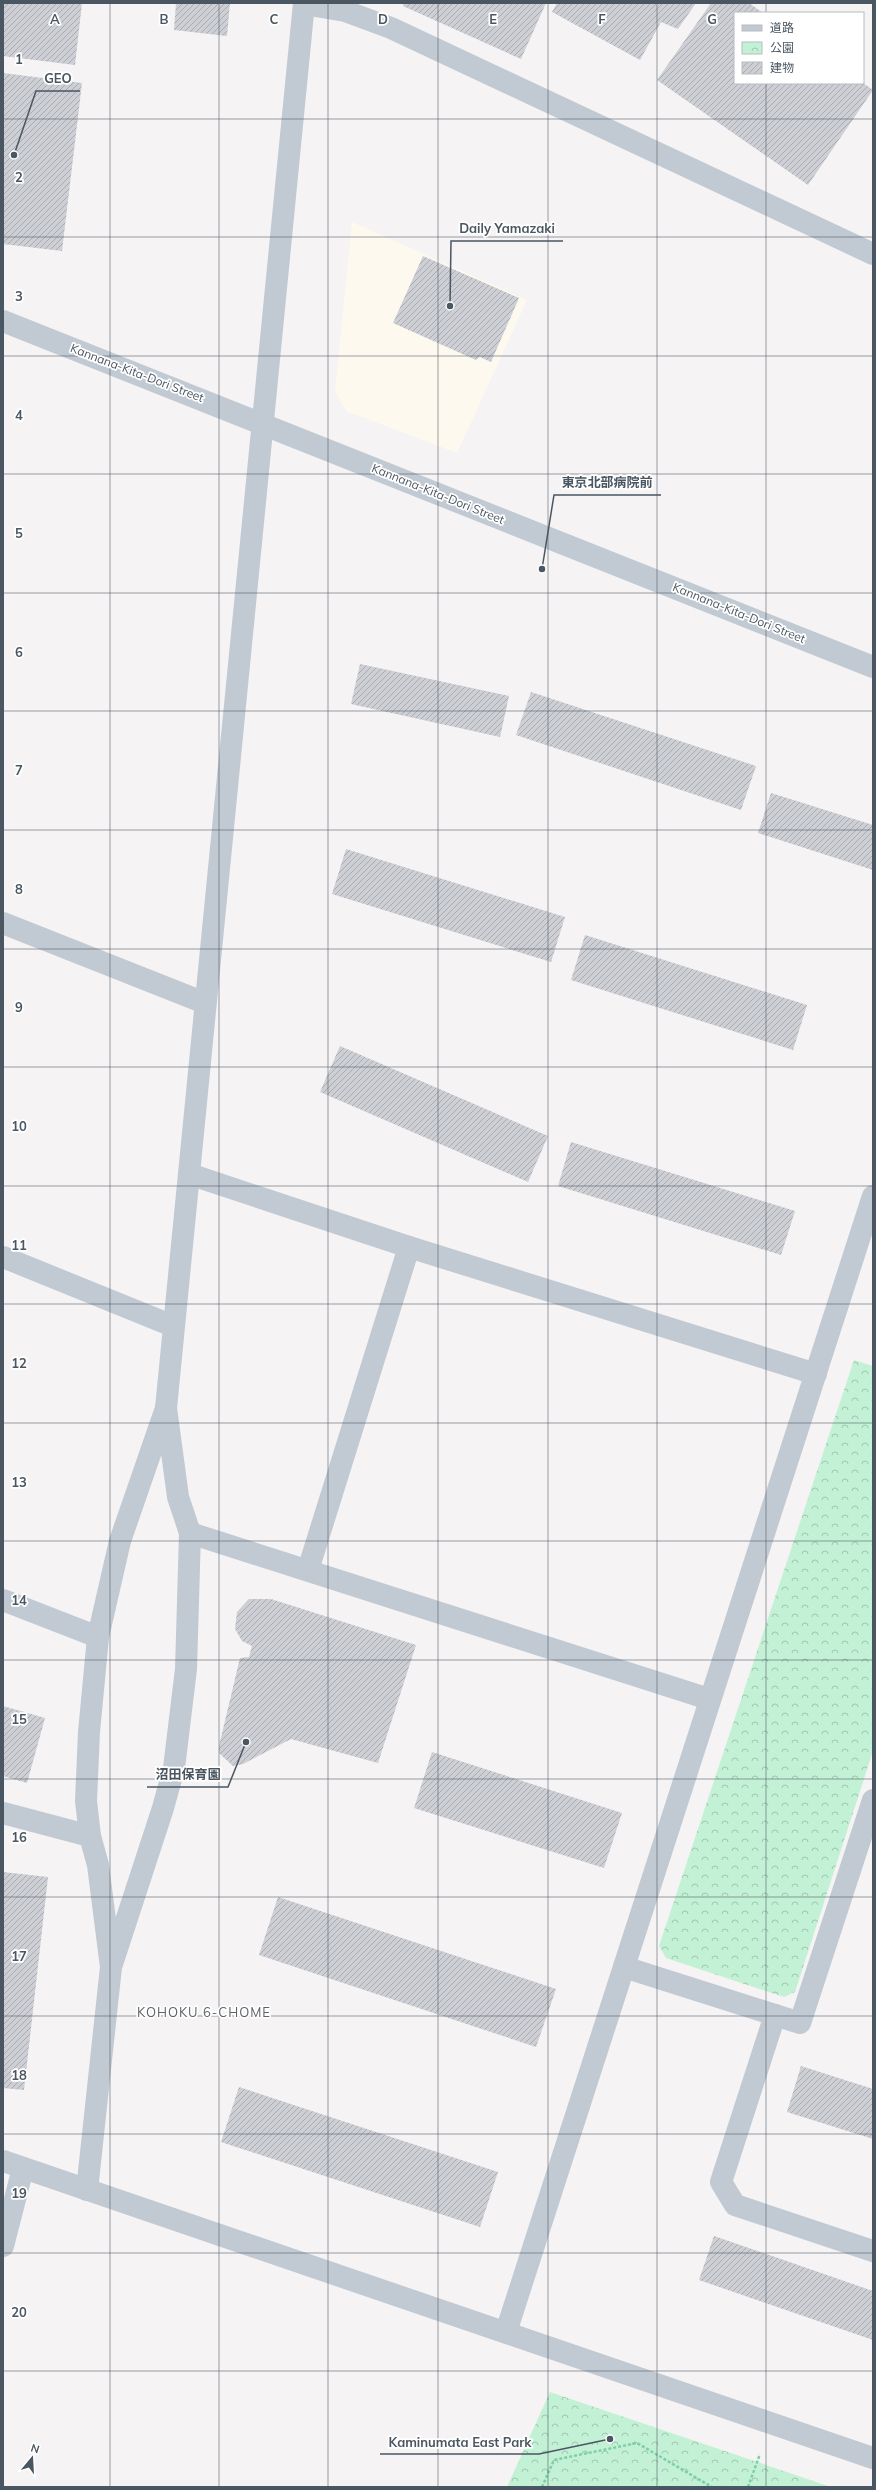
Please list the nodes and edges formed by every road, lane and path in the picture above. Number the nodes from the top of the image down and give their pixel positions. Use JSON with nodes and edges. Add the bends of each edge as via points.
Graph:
{"nodes":[{"id":1,"x":304,"y":4,"type":"edge"},
{"id":2,"x":873,"y":254,"type":"edge"},
{"id":3,"x":3,"y":320,"type":"edge"},
{"id":4,"x":261,"y":423,"type":"junction"},
{"id":5,"x":873,"y":667,"type":"edge"},
{"id":6,"x":3,"y":923,"type":"edge"},
{"id":7,"x":205,"y":1003,"type":"junction"},
{"id":8,"x":189,"y":1174,"type":"junction"},
{"id":9,"x":873,"y":1196,"type":"edge"},
{"id":10,"x":409,"y":1247,"type":"junction"},
{"id":11,"x":3,"y":1257,"type":"edge"},
{"id":12,"x":173,"y":1326,"type":"junction"},
{"id":13,"x":816,"y":1374,"type":"junction"},
{"id":14,"x":166,"y":1408,"type":"junction"},
{"id":15,"x":190,"y":1533,"type":"junction"},
{"id":16,"x":308,"y":1570,"type":"junction"},
{"id":17,"x":3,"y":1600,"type":"edge"},
{"id":18,"x":98,"y":1637,"type":"junction"},
{"id":19,"x":709,"y":1700,"type":"junction"},
{"id":20,"x":873,"y":1800,"type":"edge"},
{"id":21,"x":3,"y":1814,"type":"edge"},
{"id":22,"x":90,"y":1836,"type":"junction"},
{"id":23,"x":110,"y":1967,"type":"junction"},
{"id":24,"x":624,"y":1967,"type":"junction"},
{"id":25,"x":775,"y":2015,"type":"junction"},
{"id":26,"x":13,"y":2164,"type":"edge"},
{"id":27,"x":87,"y":2190,"type":"junction"},
{"id":28,"x":3,"y":2246,"type":"edge"},
{"id":29,"x":873,"y":2251,"type":"edge"},
{"id":30,"x":506,"y":2332,"type":"junction"},
{"id":31,"x":762,"y":2450,"type":"dead end"},
{"id":32,"x":873,"y":2458,"type":"edge"},
{"id":33,"x":542,"y":2487,"type":"edge"},
{"id":34,"x":712,"y":2487,"type":"edge"},
{"id":35,"x":748,"y":2487,"type":"edge"}],
"edges":[{"from":1,"to":2,"type":"street","via":[[345,11],[391,28]]},
{"from":1,"to":4,"type":"street"},
{"from":3,"to":4,"type":"street","name":"Kannana-Kita-Dori Street"},
{"from":4,"to":5,"type":"street","name":"Kannana-Kita-Dori Street"},
{"from":4,"to":7,"type":"street"},
{"from":6,"to":7,"type":"street"},
{"from":7,"to":8,"type":"street"},
{"from":8,"to":10,"type":"street"},
{"from":8,"to":12,"type":"street"},
{"from":9,"to":13,"type":"street"},
{"from":10,"to":13,"type":"street"},
{"from":10,"to":16,"type":"street"},
{"from":11,"to":12,"type":"street"},
{"from":12,"to":14,"type":"street"},
{"from":13,"to":19,"type":"street"},
{"from":14,"to":15,"type":"street","via":[[178,1497]]},
{"from":14,"to":18,"type":"street","via":[[120,1541]]},
{"from":15,"to":16,"type":"street"},
{"from":15,"to":23,"type":"street","via":[[186,1669],[174,1768],[164,1808]]},
{"from":16,"to":19,"type":"street"},
{"from":17,"to":18,"type":"street"},
{"from":18,"to":22,"type":"street","via":[[88,1739],[86,1801]]},
{"from":19,"to":24,"type":"street"},
{"from":20,"to":25,"type":"street","via":[[800,2023]]},
{"from":21,"to":22,"type":"street"},
{"from":22,"to":23,"type":"street","via":[[98,1865]]},
{"from":23,"to":27,"type":"street"},
{"from":24,"to":25,"type":"street"},
{"from":24,"to":30,"type":"street"},
{"from":25,"to":29,"type":"street","via":[[721,2182],[735,2205]]},
{"from":26,"to":27,"type":"street"},
{"from":26,"to":28,"type":"street"},
{"from":27,"to":30,"type":"street"},
{"from":30,"to":32,"type":"street"},
{"from":31,"to":35,"type":"path"},
{"from":33,"to":34,"type":"path","via":[[554,2460],[637,2443]]}]}
